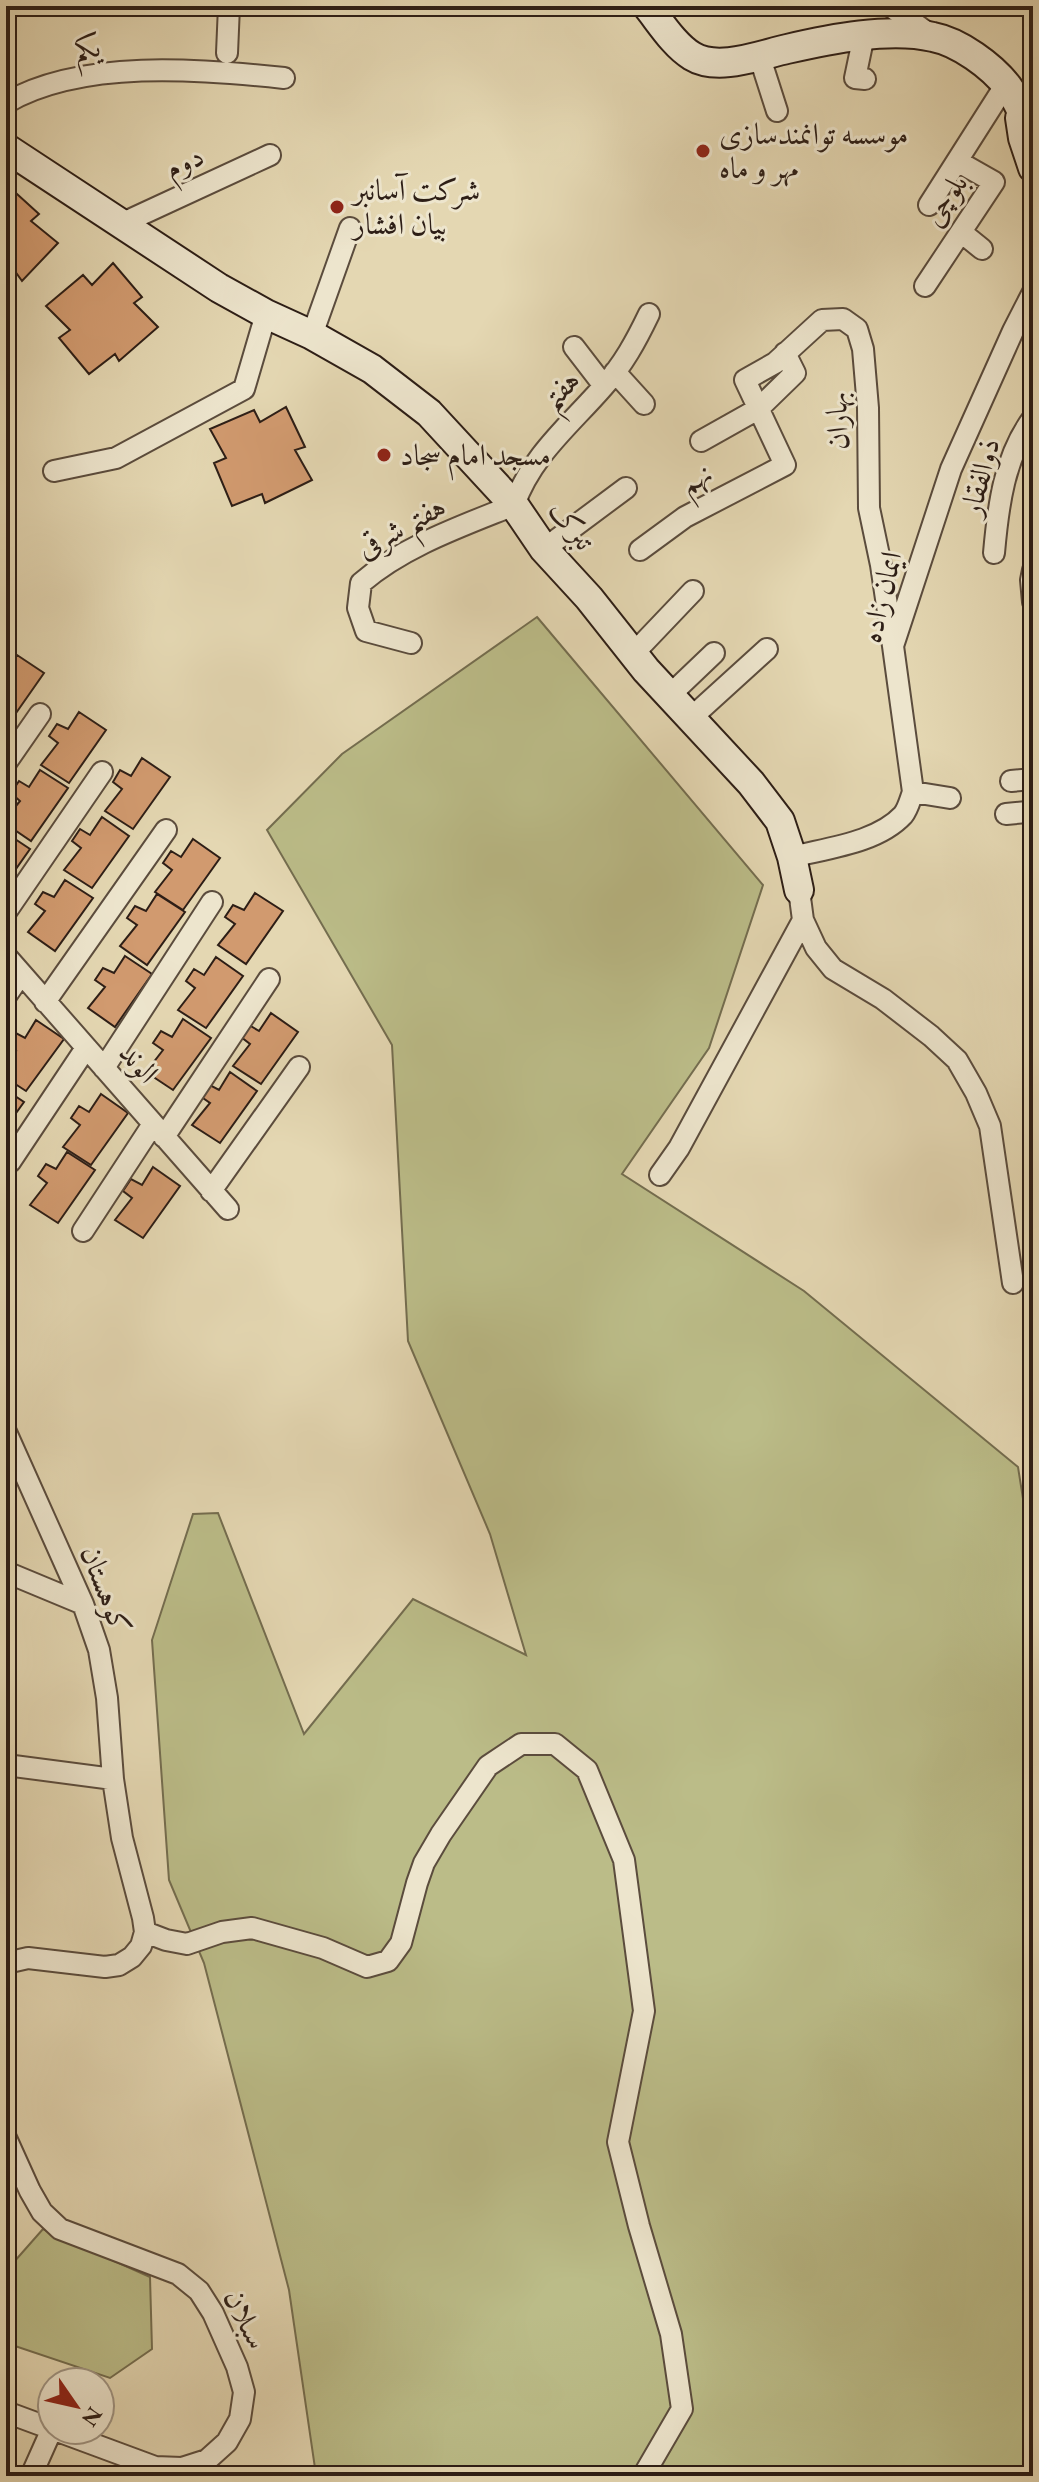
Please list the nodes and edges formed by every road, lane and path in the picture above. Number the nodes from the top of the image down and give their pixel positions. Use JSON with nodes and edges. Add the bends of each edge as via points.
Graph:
{"nodes":[{"id":1,"x":229,"y":6,"type":"edge"},
{"id":2,"x":647,"y":6,"type":"edge"},
{"id":3,"x":890,"y":6,"type":"edge"},
{"id":4,"x":922,"y":22,"type":"edge"},
{"id":5,"x":864,"y":35,"type":"junction"},
{"id":6,"x":760,"y":58,"type":"junction"},
{"id":7,"x":229,"y":63,"type":"junction"},
{"id":8,"x":284,"y":78,"type":"dead end"},
{"id":9,"x":865,"y":79,"type":"dead end"},
{"id":10,"x":1011,"y":93,"type":"junction"},
{"id":11,"x":6,"y":103,"type":"edge"},
{"id":12,"x":777,"y":111,"type":"dead end"},
{"id":13,"x":1033,"y":136,"type":"edge"},
{"id":14,"x":6,"y":148,"type":"edge"},
{"id":15,"x":270,"y":155,"type":"dead end"},
{"id":16,"x":957,"y":161,"type":"junction"},
{"id":17,"x":1033,"y":168,"type":"edge"},
{"id":18,"x":929,"y":205,"type":"dead end"},
{"id":19,"x":123,"y":223,"type":"junction"},
{"id":20,"x":350,"y":228,"type":"dead end"},
{"id":21,"x":961,"y":232,"type":"junction"},
{"id":22,"x":982,"y":249,"type":"dead end"},
{"id":23,"x":925,"y":286,"type":"dead end"},
{"id":24,"x":1033,"y":292,"type":"edge"},
{"id":25,"x":266,"y":314,"type":"junction"},
{"id":26,"x":649,"y":314,"type":"dead end"},
{"id":27,"x":312,"y":335,"type":"junction"},
{"id":28,"x":574,"y":347,"type":"dead end"},
{"id":29,"x":785,"y":353,"type":"junction"},
{"id":30,"x":610,"y":379,"type":"junction"},
{"id":31,"x":644,"y":404,"type":"dead end"},
{"id":32,"x":758,"y":409,"type":"junction"},
{"id":33,"x":1033,"y":418,"type":"edge"},
{"id":34,"x":701,"y":441,"type":"dead end"},
{"id":35,"x":54,"y":471,"type":"dead end"},
{"id":36,"x":626,"y":488,"type":"dead end"},
{"id":37,"x":514,"y":505,"type":"junction"},
{"id":38,"x":544,"y":549,"type":"junction"},
{"id":39,"x":640,"y":550,"type":"dead end"},
{"id":40,"x":994,"y":553,"type":"dead end"},
{"id":41,"x":1033,"y":570,"type":"edge"},
{"id":42,"x":693,"y":591,"type":"dead end"},
{"id":43,"x":1033,"y":602,"type":"edge"},
{"id":44,"x":411,"y":643,"type":"dead end"},
{"id":45,"x":893,"y":646,"type":"junction"},
{"id":46,"x":767,"y":649,"type":"dead end"},
{"id":47,"x":714,"y":653,"type":"dead end"},
{"id":48,"x":633,"y":654,"type":"junction"},
{"id":49,"x":670,"y":695,"type":"junction"},
{"id":50,"x":40,"y":714,"type":"dead end"},
{"id":51,"x":691,"y":718,"type":"junction"},
{"id":52,"x":6,"y":763,"type":"edge"},
{"id":53,"x":102,"y":772,"type":"dead end"},
{"id":54,"x":1033,"y":779,"type":"edge"},
{"id":55,"x":1011,"y":781,"type":"dead end"},
{"id":56,"x":913,"y":792,"type":"junction"},
{"id":57,"x":950,"y":798,"type":"dead end"},
{"id":58,"x":1033,"y":810,"type":"edge"},
{"id":59,"x":1006,"y":814,"type":"dead end"},
{"id":60,"x":166,"y":830,"type":"dead end"},
{"id":61,"x":792,"y":857,"type":"junction"},
{"id":62,"x":799,"y":890,"type":"joint"},
{"id":63,"x":212,"y":902,"type":"dead end"},
{"id":64,"x":6,"y":912,"type":"edge"},
{"id":65,"x":803,"y":920,"type":"junction"},
{"id":66,"x":6,"y":956,"type":"edge"},
{"id":67,"x":21,"y":974,"type":"junction"},
{"id":68,"x":269,"y":979,"type":"dead end"},
{"id":69,"x":6,"y":996,"type":"edge"},
{"id":70,"x":45,"y":1002,"type":"junction"},
{"id":71,"x":86,"y":1048,"type":"junction"},
{"id":72,"x":299,"y":1067,"type":"dead end"},
{"id":73,"x":104,"y":1068,"type":"junction"},
{"id":74,"x":159,"y":1130,"type":"junction"},
{"id":75,"x":10,"y":1162,"type":"dead end"},
{"id":76,"x":660,"y":1175,"type":"dead end"},
{"id":77,"x":211,"y":1191,"type":"junction"},
{"id":78,"x":228,"y":1209,"type":"dead end"},
{"id":79,"x":83,"y":1231,"type":"dead end"},
{"id":80,"x":1013,"y":1283,"type":"dead end"},
{"id":81,"x":6,"y":1432,"type":"edge"},
{"id":82,"x":6,"y":1572,"type":"edge"},
{"id":83,"x":83,"y":1604,"type":"junction"},
{"id":84,"x":6,"y":1765,"type":"edge"},
{"id":85,"x":113,"y":1779,"type":"junction"},
{"id":86,"x":145,"y":1932,"type":"junction"},
{"id":87,"x":6,"y":1963,"type":"edge"},
{"id":88,"x":6,"y":2138,"type":"edge"},
{"id":89,"x":6,"y":2412,"type":"edge"},
{"id":90,"x":36,"y":2423,"type":"edge"},
{"id":91,"x":45,"y":2446,"type":"edge"},
{"id":92,"x":99,"y":2446,"type":"edge"},
{"id":93,"x":31,"y":2476,"type":"edge"},
{"id":94,"x":643,"y":2476,"type":"edge"}],
"edges":[{"from":1,"to":7,"type":"street"},
{"from":2,"to":6,"type":"street","via":[[693,56],[717,62]]},
{"from":3,"to":4,"type":"street"},
{"from":4,"to":5,"type":"street"},
{"from":4,"to":10,"type":"street","via":[[976,56]]},
{"from":5,"to":6,"type":"street"},
{"from":5,"to":9,"type":"street","via":[[855,78]]},
{"from":6,"to":12,"type":"street"},
{"from":7,"to":8,"type":"street","name":"یکم"},
{"from":7,"to":11,"type":"street","name":"یکم","via":[[97,75],[53,84]]},
{"from":10,"to":13,"type":"street"},
{"from":10,"to":16,"type":"street","name":"بلوچی"},
{"from":10,"to":17,"type":"street"},
{"from":14,"to":19,"type":"street","name":"تبرک"},
{"from":15,"to":19,"type":"street","name":"دوم"},
{"from":16,"to":18,"type":"street","name":"بلوچی"},
{"from":16,"to":21,"type":"street","name":"بلوچی","via":[[994,182]]},
{"from":19,"to":25,"type":"street","name":"تبرک"},
{"from":20,"to":27,"type":"street"},
{"from":21,"to":22,"type":"street"},
{"from":21,"to":23,"type":"street","name":"بلوچی"},
{"from":24,"to":45,"type":"street","name":"ایمان زاده","via":[[951,469]]},
{"from":25,"to":27,"type":"street","name":"تبرک"},
{"from":25,"to":35,"type":"street","via":[[244,389],[116,458]]},
{"from":26,"to":30,"type":"street","name":"هفتم","via":[[631,352]]},
{"from":27,"to":37,"type":"street","name":"تبرک","via":[[372,369],[429,413]]},
{"from":28,"to":30,"type":"street"},
{"from":29,"to":32,"type":"street","via":[[795,373]]},
{"from":29,"to":32,"type":"street","name":"بهاران","via":[[745,380]]},
{"from":29,"to":45,"type":"street","name":"بهاران","via":[[822,320],[843,319],[857,329],[868,408],[869,508]]},
{"from":30,"to":31,"type":"street"},
{"from":30,"to":37,"type":"street","name":"هفتم","via":[[530,469]]},
{"from":32,"to":34,"type":"street"},
{"from":32,"to":39,"type":"street","name":"نهم","via":[[785,465],[685,517]]},
{"from":33,"to":40,"type":"street","name":"ذوالفقار","via":[[1022,433],[999,497]]},
{"from":36,"to":38,"type":"street"},
{"from":37,"to":38,"type":"street","name":"تبرک"},
{"from":37,"to":44,"type":"street","name":"هفتم شرقی","via":[[452,530],[377,569],[361,583],[358,608],[366,631]]},
{"from":38,"to":48,"type":"street","name":"تبرک"},
{"from":41,"to":43,"type":"street"},
{"from":42,"to":48,"type":"street"},
{"from":45,"to":56,"type":"street","name":"ایمان زاده"},
{"from":46,"to":51,"type":"street"},
{"from":47,"to":49,"type":"street"},
{"from":48,"to":49,"type":"street","name":"تبرک"},
{"from":49,"to":51,"type":"street","name":"تبرک"},
{"from":50,"to":52,"type":"street"},
{"from":51,"to":61,"type":"street","name":"تبرک","via":[[780,821]]},
{"from":53,"to":64,"type":"street"},
{"from":54,"to":55,"type":"street"},
{"from":56,"to":57,"type":"street"},
{"from":56,"to":61,"type":"street","via":[[905,813],[887,828]]},
{"from":58,"to":59,"type":"street"},
{"from":60,"to":70,"type":"street"},
{"from":61,"to":62,"type":"street","name":"تبرک"},
{"from":62,"to":65,"type":"street","name":"تبرک"},
{"from":63,"to":73,"type":"street"},
{"from":65,"to":76,"type":"street"},
{"from":65,"to":80,"type":"street","name":"تبرک","via":[[833,969],[883,999],[957,1060],[990,1126]]},
{"from":66,"to":67,"type":"street","name":"الوند"},
{"from":67,"to":69,"type":"street"},
{"from":67,"to":70,"type":"street","name":"الوند"},
{"from":68,"to":74,"type":"street"},
{"from":70,"to":71,"type":"street","name":"الوند"},
{"from":71,"to":73,"type":"street","name":"الوند"},
{"from":71,"to":75,"type":"street"},
{"from":72,"to":77,"type":"street"},
{"from":73,"to":74,"type":"street","name":"الوند"},
{"from":74,"to":77,"type":"street","name":"الوند"},
{"from":74,"to":79,"type":"street"},
{"from":77,"to":78,"type":"street","name":"الوند"},
{"from":81,"to":83,"type":"street","name":"کوهستان"},
{"from":82,"to":83,"type":"street"},
{"from":83,"to":85,"type":"street","name":"کوهستان","via":[[99,1650]]},
{"from":84,"to":85,"type":"street"},
{"from":85,"to":86,"type":"street"},
{"from":86,"to":87,"type":"street","via":[[141,1946],[119,1965],[28,1958]]},
{"from":86,"to":94,"type":"street","via":[[187,1944],[252,1928],[367,1967],[388,1961],[401,1943],[424,1863],[488,1766],[521,1744],[555,1744],[587,1770],[624,1860],[644,2011],[618,2142],[671,2334],[682,2409]]},
{"from":88,"to":92,"type":"street","name":"سبلان","via":[[42,2212],[60,2229],[178,2274],[199,2291],[237,2367],[244,2392],[240,2419],[227,2442],[207,2460],[182,2468],[155,2467]]},
{"from":89,"to":90,"type":"street","name":"سبلان"},
{"from":91,"to":93,"type":"street"}]}
